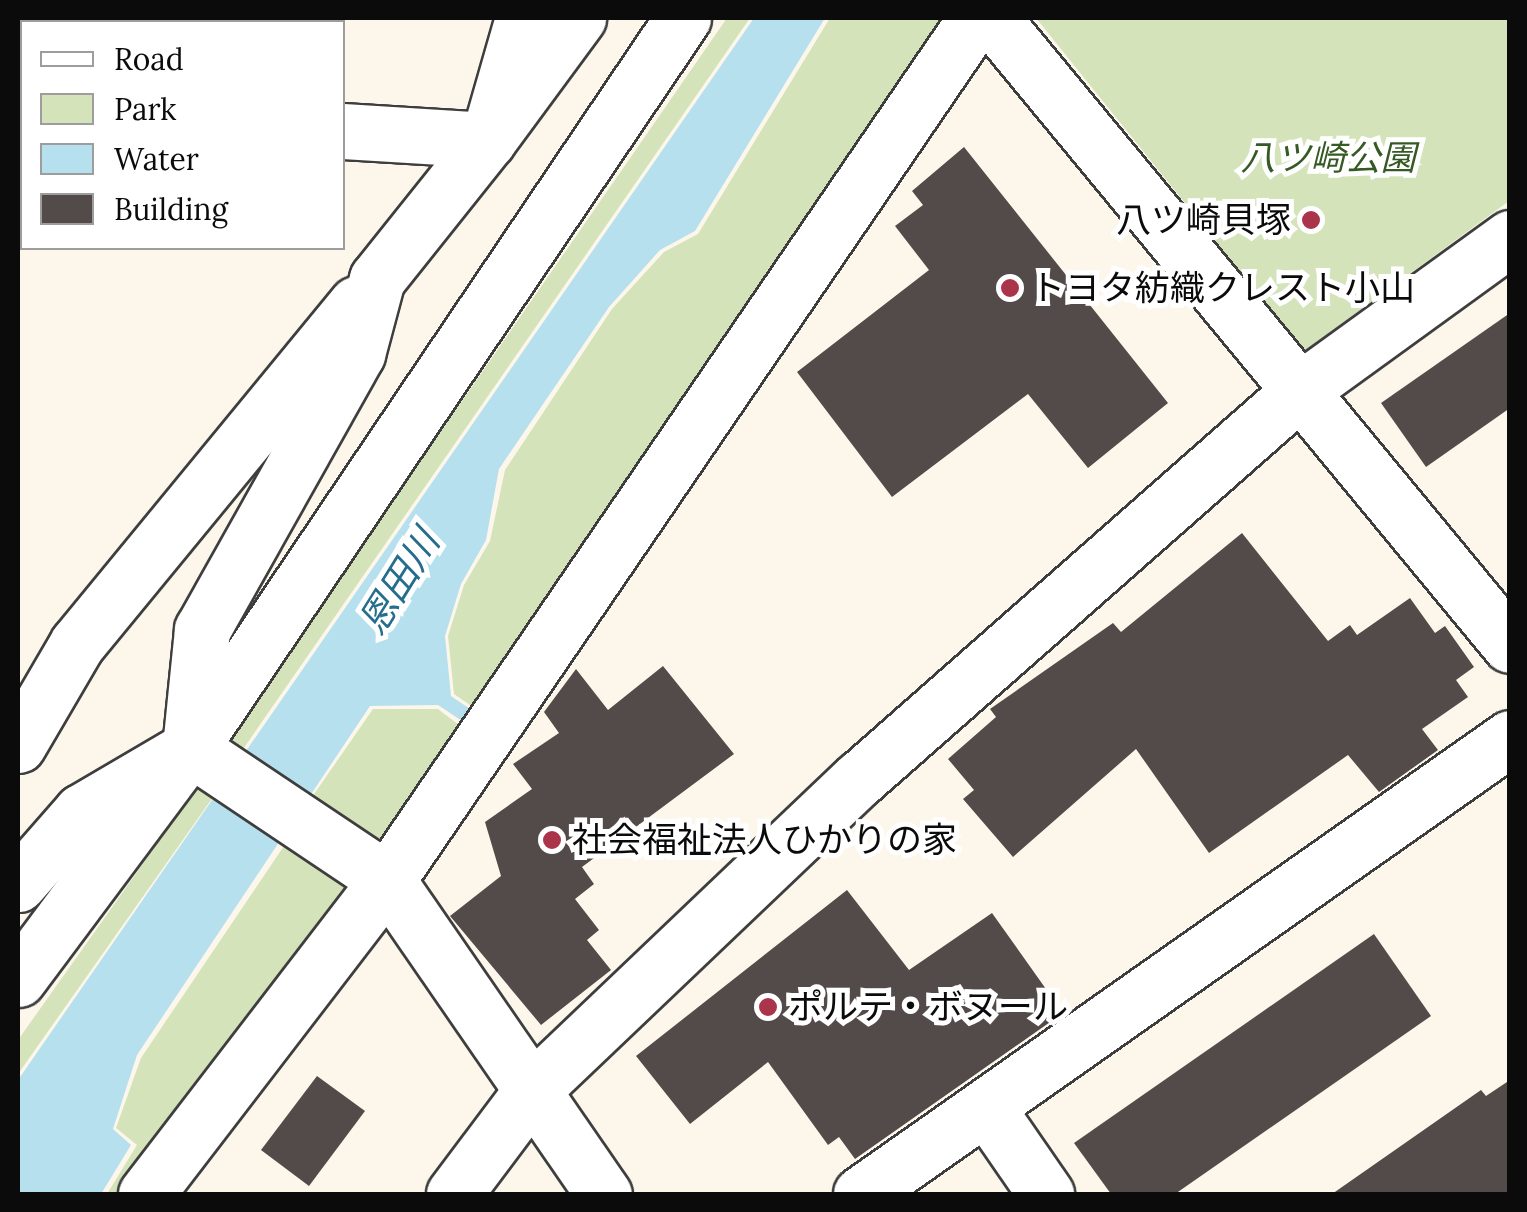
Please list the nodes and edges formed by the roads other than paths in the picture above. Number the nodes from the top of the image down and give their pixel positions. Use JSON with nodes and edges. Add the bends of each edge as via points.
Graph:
{"nodes":[{"id":1,"x":523,"y":18,"type":"edge"},
{"id":2,"x":578,"y":18,"type":"edge"},
{"id":3,"x":682,"y":18,"type":"edge"},
{"id":4,"x":976,"y":18,"type":"edge"},
{"id":5,"x":992,"y":18,"type":"edge"},
{"id":6,"x":345,"y":131,"type":"edge"},
{"id":7,"x":488,"y":140,"type":"junction"},
{"id":8,"x":1510,"y":238,"type":"edge"},
{"id":9,"x":377,"y":279,"type":"junction"},
{"id":10,"x":1302,"y":388,"type":"junction"},
{"id":11,"x":1510,"y":645,"type":"edge"},
{"id":12,"x":1510,"y":738,"type":"edge"},
{"id":13,"x":18,"y":745,"type":"edge"},
{"id":14,"x":190,"y":748,"type":"junction"},
{"id":15,"x":387,"y":880,"type":"junction"},
{"id":16,"x":18,"y":884,"type":"edge"},
{"id":17,"x":18,"y":979,"type":"edge"},
{"id":18,"x":532,"y":1090,"type":"junction"},
{"id":19,"x":986,"y":1106,"type":"junction"},
{"id":20,"x":146,"y":1194,"type":"edge"},
{"id":21,"x":454,"y":1194,"type":"edge"},
{"id":22,"x":604,"y":1194,"type":"edge"},
{"id":23,"x":861,"y":1194,"type":"edge"},
{"id":24,"x":1046,"y":1194,"type":"edge"}],
"edges":[{"from":1,"to":7,"type":"street"},
{"from":2,"to":7,"type":"street"},
{"from":3,"to":14,"type":"street"},
{"from":4,"to":15,"type":"street"},
{"from":5,"to":10,"type":"street"},
{"from":6,"to":7,"type":"street"},
{"from":7,"to":9,"type":"street"},
{"from":8,"to":10,"type":"street"},
{"from":9,"to":13,"type":"street","via":[[77,644]]},
{"from":9,"to":14,"type":"street","via":[[358,354],[202,630]]},
{"from":10,"to":11,"type":"street"},
{"from":10,"to":18,"type":"street","via":[[860,779]]},
{"from":12,"to":19,"type":"street"},
{"from":14,"to":15,"type":"street"},
{"from":14,"to":16,"type":"street","via":[[81,812]]},
{"from":14,"to":17,"type":"street"},
{"from":15,"to":18,"type":"street"},
{"from":15,"to":20,"type":"street"},
{"from":18,"to":21,"type":"street"},
{"from":18,"to":22,"type":"street"},
{"from":19,"to":23,"type":"street"},
{"from":19,"to":24,"type":"street"}]}
